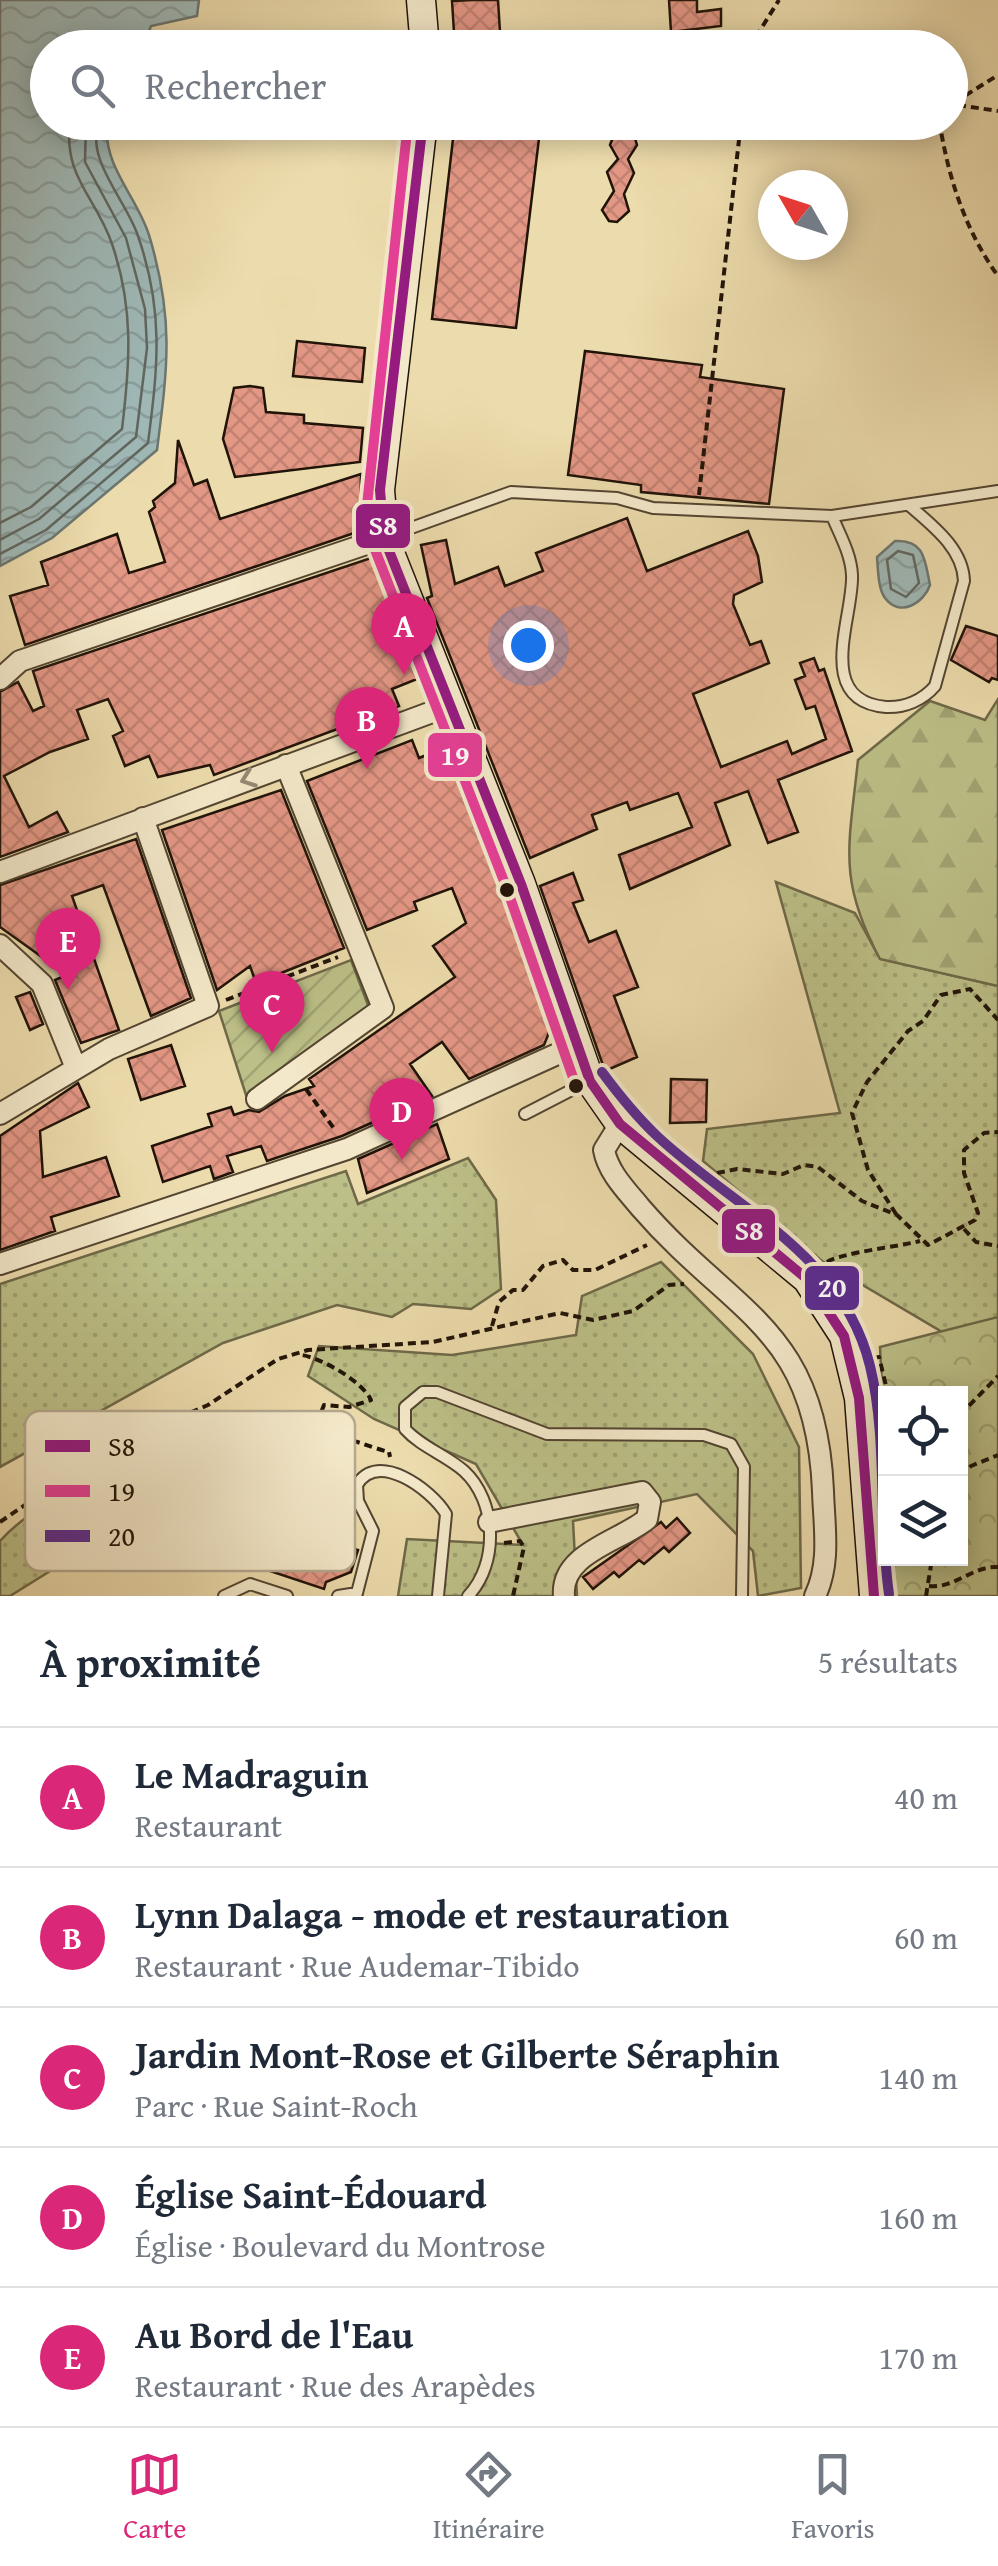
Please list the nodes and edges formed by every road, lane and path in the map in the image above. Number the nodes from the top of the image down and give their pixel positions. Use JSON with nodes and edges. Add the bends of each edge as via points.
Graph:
{"nodes":[{"id":1,"x":421,"y":0,"type":"edge"},
{"id":2,"x":779,"y":0,"type":"edge"},
{"id":3,"x":424,"y":30,"type":"edge"},
{"id":4,"x":760,"y":30,"type":"edge"},
{"id":5,"x":998,"y":75,"type":"edge"},
{"id":6,"x":968,"y":93,"type":"edge"},
{"id":7,"x":968,"y":107,"type":"edge"},
{"id":8,"x":998,"y":112,"type":"edge"},
{"id":9,"x":422,"y":140,"type":"edge"},
{"id":10,"x":739,"y":140,"type":"edge"},
{"id":11,"x":943,"y":140,"type":"edge"},
{"id":12,"x":998,"y":276,"type":"edge"},
{"id":13,"x":998,"y":491,"type":"edge"},
{"id":14,"x":910,"y":506,"type":"junction"},
{"id":15,"x":697,"y":509,"type":"junction"},
{"id":16,"x":832,"y":516,"type":"junction"},
{"id":17,"x":384,"y":538,"type":"junction"},
{"id":18,"x":0,"y":679,"type":"edge"},
{"id":19,"x":451,"y":705,"type":"junction"},
{"id":20,"x":286,"y":766,"type":"junction"},
{"id":21,"x":143,"y":818,"type":"junction"},
{"id":22,"x":0,"y":872,"type":"edge"},
{"id":23,"x":0,"y":945,"type":"edge"},
{"id":24,"x":332,"y":959,"type":"dead end"},
{"id":25,"x":208,"y":1006,"type":"junction"},
{"id":26,"x":998,"y":1020,"type":"edge"},
{"id":27,"x":575,"y":1046,"type":"junction"},
{"id":28,"x":76,"y":1068,"type":"junction"},
{"id":29,"x":590,"y":1081,"type":"junction"},
{"id":30,"x":256,"y":1099,"type":"dead end"},
{"id":31,"x":313,"y":1100,"type":"dead end"},
{"id":32,"x":0,"y":1114,"type":"edge"},
{"id":33,"x":524,"y":1114,"type":"dead end"},
{"id":34,"x":620,"y":1124,"type":"junction"},
{"id":35,"x":998,"y":1132,"type":"edge"},
{"id":36,"x":347,"y":1149,"type":"junction"},
{"id":37,"x":700,"y":1191,"type":"junction"},
{"id":38,"x":896,"y":1215,"type":"junction"},
{"id":39,"x":964,"y":1229,"type":"junction"},
{"id":40,"x":665,"y":1235,"type":"junction"},
{"id":41,"x":920,"y":1242,"type":"junction"},
{"id":42,"x":998,"y":1246,"type":"edge"},
{"id":43,"x":0,"y":1264,"type":"edge"},
{"id":44,"x":807,"y":1278,"type":"junction"},
{"id":45,"x":714,"y":1281,"type":"junction"},
{"id":46,"x":492,"y":1326,"type":"junction"},
{"id":47,"x":297,"y":1354,"type":"junction"},
{"id":48,"x":998,"y":1376,"type":"edge"},
{"id":49,"x":968,"y":1407,"type":"edge"},
{"id":50,"x":197,"y":1411,"type":"edge"},
{"id":51,"x":322,"y":1411,"type":"edge"},
{"id":52,"x":998,"y":1455,"type":"edge"},
{"id":53,"x":968,"y":1469,"type":"edge"},
{"id":54,"x":25,"y":1505,"type":"edge"},
{"id":55,"x":0,"y":1522,"type":"edge"},
{"id":56,"x":489,"y":1522,"type":"junction"},
{"id":57,"x":489,"y":1545,"type":"junction"},
{"id":58,"x":931,"y":1566,"type":"edge"},
{"id":59,"x":998,"y":1567,"type":"edge"},
{"id":60,"x":929,"y":1586,"type":"junction"},
{"id":61,"x":871,"y":1591,"type":"edge"},
{"id":62,"x":357,"y":1594,"type":"edge"},
{"id":63,"x":224,"y":1596,"type":"edge"},
{"id":64,"x":287,"y":1596,"type":"edge"},
{"id":65,"x":338,"y":1596,"type":"edge"},
{"id":66,"x":438,"y":1596,"type":"edge"},
{"id":67,"x":468,"y":1596,"type":"edge"},
{"id":68,"x":513,"y":1596,"type":"edge"},
{"id":69,"x":564,"y":1596,"type":"edge"},
{"id":70,"x":742,"y":1596,"type":"edge"},
{"id":71,"x":815,"y":1596,"type":"edge"},
{"id":72,"x":926,"y":1596,"type":"edge"}],
"edges":[{"from":1,"to":3,"type":"street"},
{"from":2,"to":4,"type":"path"},
{"from":5,"to":6,"type":"path"},
{"from":7,"to":8,"type":"path"},
{"from":9,"to":17,"type":"street","via":[[379,502]]},
{"from":10,"to":15,"type":"path"},
{"from":11,"to":12,"type":"path","via":[[966,221]]},
{"from":13,"to":14,"type":"lane"},
{"from":14,"to":16,"type":"lane"},
{"from":14,"to":16,"type":"lane","via":[[948,543],[964,581],[935,686],[900,706],[869,702],[843,670],[840,646],[852,573]]},
{"from":15,"to":16,"type":"lane"},
{"from":15,"to":17,"type":"lane","via":[[511,492]]},
{"from":17,"to":18,"type":"street","via":[[20,662]]},
{"from":17,"to":19,"type":"street"},
{"from":19,"to":20,"type":"street"},
{"from":19,"to":27,"type":"street"},
{"from":20,"to":21,"type":"street","one_way":true},
{"from":20,"to":30,"type":"street","via":[[383,1008]]},
{"from":21,"to":22,"type":"street"},
{"from":21,"to":25,"type":"street"},
{"from":23,"to":28,"type":"street","via":[[42,984]]},
{"from":24,"to":25,"type":"path"},
{"from":25,"to":28,"type":"street"},
{"from":26,"to":38,"type":"path","via":[[970,989],[941,995],[866,1082],[852,1113],[858,1143]]},
{"from":27,"to":29,"type":"street"},
{"from":27,"to":36,"type":"street"},
{"from":28,"to":32,"type":"street"},
{"from":29,"to":33,"type":"lane"},
{"from":29,"to":34,"type":"street"},
{"from":31,"to":36,"type":"path"},
{"from":34,"to":37,"type":"street"},
{"from":34,"to":40,"type":"street","via":[[605,1143],[607,1162]]},
{"from":35,"to":39,"type":"path","via":[[964,1150],[978,1213]]},
{"from":36,"to":43,"type":"street"},
{"from":37,"to":38,"type":"path","via":[[720,1170],[782,1174],[818,1167],[862,1201]]},
{"from":37,"to":44,"type":"street"},
{"from":38,"to":41,"type":"path"},
{"from":39,"to":41,"type":"path","via":[[940,1242]]},
{"from":39,"to":42,"type":"path","via":[[976,1242]]},
{"from":40,"to":45,"type":"street"},
{"from":40,"to":46,"type":"path","via":[[596,1270],[574,1270],[563,1260],[543,1266],[523,1290],[499,1302]]},
{"from":41,"to":44,"type":"path","via":[[891,1242],[876,1252],[831,1258]]},
{"from":44,"to":61,"type":"street","via":[[836,1318],[854,1361]]},
{"from":45,"to":46,"type":"path","via":[[669,1285],[634,1311],[594,1320],[560,1313]]},
{"from":45,"to":71,"type":"street","via":[[775,1336],[808,1402],[822,1464],[825,1544]]},
{"from":46,"to":47,"type":"path","via":[[434,1342]]},
{"from":47,"to":50,"type":"path","via":[[264,1366]]},
{"from":47,"to":51,"type":"path","via":[[315,1357],[366,1389],[371,1400],[324,1405]]},
{"from":48,"to":49,"type":"path"},
{"from":52,"to":53,"type":"path"},
{"from":54,"to":55,"type":"path"},
{"from":56,"to":57,"type":"lane"},
{"from":56,"to":69,"type":"street","via":[[642,1492],[650,1502],[648,1519],[580,1562],[566,1579]]},
{"from":56,"to":70,"type":"lane","via":[[468,1475],[406,1429],[405,1407],[416,1396],[437,1392],[547,1434],[704,1434],[731,1444],[744,1467]]},
{"from":57,"to":67,"type":"lane"},
{"from":57,"to":68,"type":"path","via":[[524,1546]]},
{"from":58,"to":60,"type":"path"},
{"from":59,"to":60,"type":"path","via":[[980,1567],[941,1588]]},
{"from":60,"to":72,"type":"path"},
{"from":62,"to":65,"type":"lane"},
{"from":62,"to":66,"type":"lane","via":[[373,1532],[357,1485],[376,1469],[422,1488],[446,1514]]},
{"from":63,"to":64,"type":"lane","via":[[250,1584]]}]}
